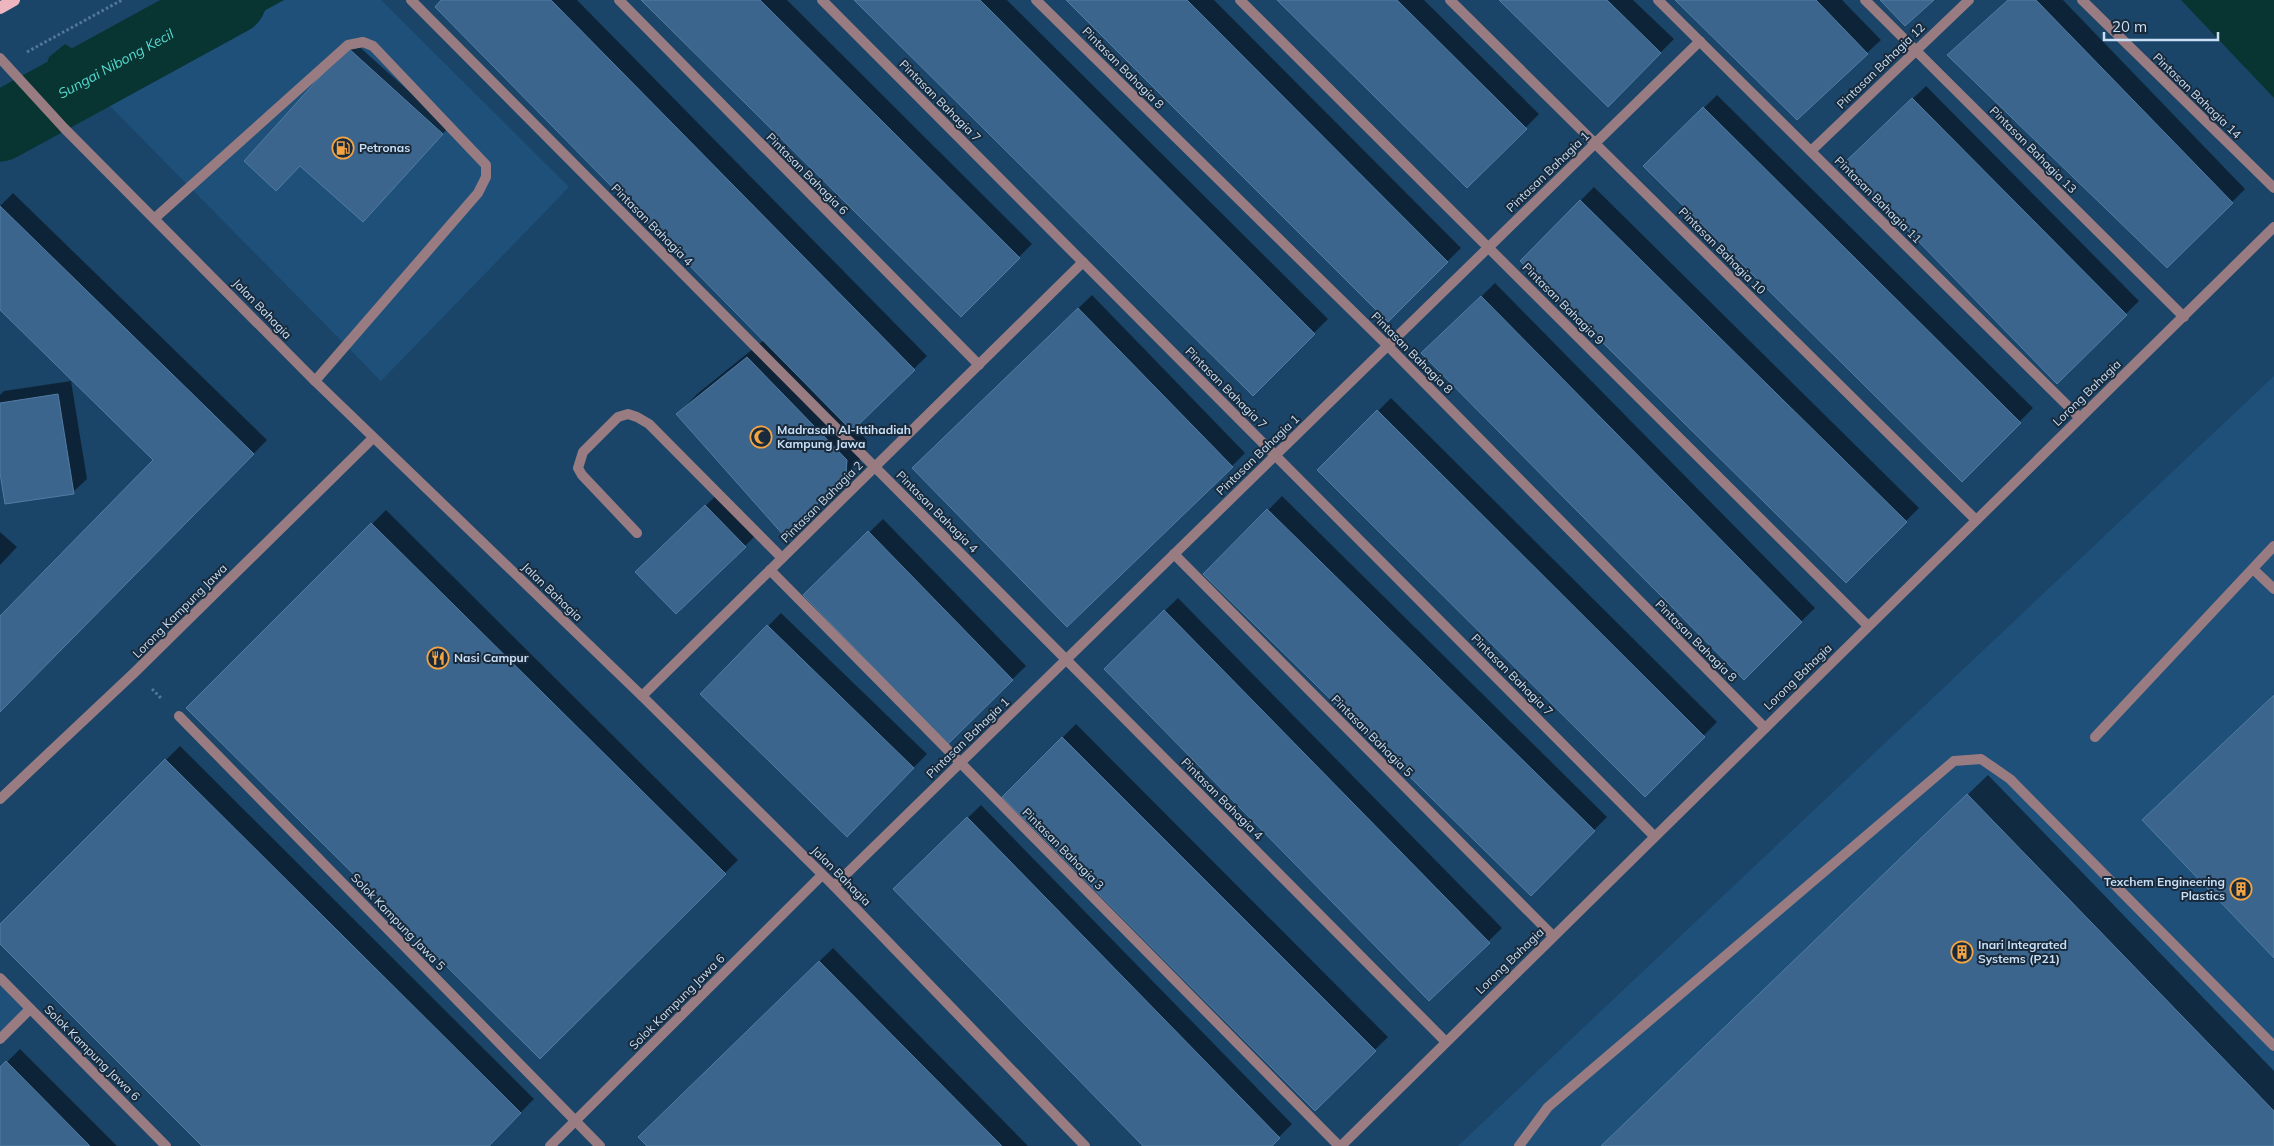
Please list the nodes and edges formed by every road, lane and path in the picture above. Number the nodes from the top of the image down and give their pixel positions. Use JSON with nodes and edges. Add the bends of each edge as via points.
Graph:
{"nodes":[{"id":1,"x":14,"y":0,"type":"edge"},
{"id":2,"x":122,"y":0,"type":"edge"},
{"id":3,"x":411,"y":0,"type":"edge"},
{"id":4,"x":618,"y":0,"type":"edge"},
{"id":5,"x":822,"y":0,"type":"edge"},
{"id":6,"x":1036,"y":0,"type":"edge"},
{"id":7,"x":1240,"y":0,"type":"edge"},
{"id":8,"x":1450,"y":0,"type":"edge"},
{"id":9,"x":1658,"y":0,"type":"edge"},
{"id":10,"x":1865,"y":0,"type":"edge"},
{"id":11,"x":1969,"y":0,"type":"edge"},
{"id":12,"x":2082,"y":0,"type":"edge"},
{"id":13,"x":0,"y":8,"type":"edge"},
{"id":14,"x":1700,"y":41,"type":"junction"},
{"id":15,"x":1916,"y":51,"type":"junction"},
{"id":16,"x":2,"y":60,"type":"edge"},
{"id":17,"x":1595,"y":143,"type":"junction"},
{"id":18,"x":1810,"y":151,"type":"junction"},
{"id":19,"x":2274,"y":188,"type":"edge"},
{"id":20,"x":155,"y":218,"type":"junction"},
{"id":21,"x":2274,"y":227,"type":"edge"},
{"id":22,"x":1488,"y":247,"type":"junction"},
{"id":23,"x":1083,"y":262,"type":"junction"},
{"id":24,"x":2184,"y":317,"type":"junction"},
{"id":25,"x":1388,"y":346,"type":"junction"},
{"id":26,"x":979,"y":365,"type":"junction"},
{"id":27,"x":315,"y":381,"type":"junction"},
{"id":28,"x":2080,"y":418,"type":"junction"},
{"id":29,"x":373,"y":438,"type":"junction"},
{"id":30,"x":1275,"y":455,"type":"junction"},
{"id":31,"x":874,"y":467,"type":"junction"},
{"id":32,"x":1976,"y":520,"type":"junction"},
{"id":33,"x":637,"y":533,"type":"dead end"},
{"id":34,"x":2274,"y":546,"type":"edge"},
{"id":35,"x":1174,"y":554,"type":"junction"},
{"id":36,"x":782,"y":558,"type":"junction"},
{"id":37,"x":2253,"y":568,"type":"junction"},
{"id":38,"x":770,"y":570,"type":"junction"},
{"id":39,"x":2274,"y":589,"type":"edge"},
{"id":40,"x":1868,"y":626,"type":"junction"},
{"id":41,"x":1066,"y":660,"type":"junction"},
{"id":42,"x":136,"y":672,"type":"junction"},
{"id":43,"x":642,"y":696,"type":"junction"},
{"id":44,"x":178,"y":716,"type":"joint"},
{"id":45,"x":1764,"y":728,"type":"junction"},
{"id":46,"x":2095,"y":737,"type":"dead end"},
{"id":47,"x":961,"y":763,"type":"junction"},
{"id":48,"x":0,"y":799,"type":"edge"},
{"id":49,"x":1654,"y":836,"type":"junction"},
{"id":50,"x":822,"y":876,"type":"junction"},
{"id":51,"x":834,"y":886,"type":"junction"},
{"id":52,"x":1553,"y":936,"type":"junction"},
{"id":53,"x":0,"y":978,"type":"edge"},
{"id":54,"x":30,"y":1009,"type":"junction"},
{"id":55,"x":0,"y":1039,"type":"edge"},
{"id":56,"x":1445,"y":1042,"type":"junction"},
{"id":57,"x":2274,"y":1046,"type":"edge"},
{"id":58,"x":574,"y":1121,"type":"junction"},
{"id":59,"x":166,"y":1146,"type":"edge"},
{"id":60,"x":550,"y":1146,"type":"edge"},
{"id":61,"x":600,"y":1146,"type":"edge"},
{"id":62,"x":1085,"y":1146,"type":"edge"},
{"id":63,"x":1340,"y":1146,"type":"edge"},
{"id":64,"x":1519,"y":1146,"type":"edge"}],
"edges":[{"from":1,"to":13,"type":"main road"},
{"from":2,"to":16,"type":"path"},
{"from":3,"to":31,"type":"street","name":"Pintasan Bahagia 4"},
{"from":4,"to":26,"type":"street","name":"Pintasan Bahagia 6"},
{"from":5,"to":23,"type":"street","name":"Pintasan Bahagia 7"},
{"from":6,"to":25,"type":"street","name":"Pintasan Bahagia 8"},
{"from":7,"to":22,"type":"street","name":"Pintasan Bahagia 9"},
{"from":8,"to":17,"type":"street","name":"Pintasan Bahagia 10"},
{"from":9,"to":14,"type":"street","name":"Pintasan Bahagia 11"},
{"from":10,"to":15,"type":"street","name":"Pintasan Bahagia 13"},
{"from":11,"to":15,"type":"street","name":"Pintasan Bahagia 12"},
{"from":12,"to":19,"type":"street","name":"Pintasan Bahagia 14"},
{"from":14,"to":17,"type":"street","name":"Pintasan Bahagia 1"},
{"from":14,"to":18,"type":"street","name":"Pintasan Bahagia 11"},
{"from":15,"to":18,"type":"street","name":"Pintasan Bahagia 12"},
{"from":15,"to":24,"type":"street","name":"Pintasan Bahagia 13"},
{"from":16,"to":20,"type":"street","name":"Jalan Bahagia","via":[[64,128]]},
{"from":17,"to":22,"type":"street","name":"Pintasan Bahagia 1"},
{"from":17,"to":32,"type":"street","name":"Pintasan Bahagia 10"},
{"from":18,"to":28,"type":"street","name":"Pintasan Bahagia 11"},
{"from":20,"to":27,"type":"street","name":"Jalan Bahagia"},
{"from":20,"to":27,"type":"street","via":[[348,45],[363,42],[373,46],[486,165],[486,177],[478,193]]},
{"from":21,"to":24,"type":"street","name":"Lorong Bahagia"},
{"from":22,"to":25,"type":"street","name":"Pintasan Bahagia 1"},
{"from":22,"to":40,"type":"street","name":"Pintasan Bahagia 9"},
{"from":23,"to":26,"type":"street","name":"Pintasan Bahagia 2"},
{"from":23,"to":30,"type":"street","name":"Pintasan Bahagia 7"},
{"from":24,"to":28,"type":"street","name":"Lorong Bahagia"},
{"from":25,"to":30,"type":"street","name":"Pintasan Bahagia 1"},
{"from":25,"to":45,"type":"street","name":"Pintasan Bahagia 8"},
{"from":26,"to":31,"type":"street","name":"Pintasan Bahagia 2"},
{"from":27,"to":29,"type":"street","name":"Jalan Bahagia"},
{"from":28,"to":32,"type":"street","name":"Lorong Bahagia"},
{"from":29,"to":42,"type":"street","name":"Lorong Kampung Jawa"},
{"from":29,"to":43,"type":"street","name":"Jalan Bahagia"},
{"from":30,"to":35,"type":"street","name":"Pintasan Bahagia 1"},
{"from":30,"to":49,"type":"street","name":"Pintasan Bahagia 7"},
{"from":31,"to":36,"type":"street","name":"Pintasan Bahagia 2"},
{"from":31,"to":41,"type":"street","name":"Pintasan Bahagia 4"},
{"from":32,"to":40,"type":"street","name":"Lorong Bahagia"},
{"from":33,"to":36,"type":"street","via":[[578,468],[583,452],[618,418],[628,414],[648,424]]},
{"from":34,"to":37,"type":"street"},
{"from":35,"to":41,"type":"street","name":"Pintasan Bahagia 1"},
{"from":35,"to":52,"type":"street","name":"Pintasan Bahagia 5"},
{"from":36,"to":38,"type":"street","name":"Pintasan Bahagia 2"},
{"from":37,"to":39,"type":"street"},
{"from":37,"to":46,"type":"street"},
{"from":38,"to":43,"type":"street","name":"Pintasan Bahagia 2"},
{"from":38,"to":47,"type":"street","name":"Pintasan Bahagia 3"},
{"from":40,"to":45,"type":"street","name":"Lorong Bahagia"},
{"from":41,"to":47,"type":"street","name":"Pintasan Bahagia 1"},
{"from":41,"to":56,"type":"street","name":"Pintasan Bahagia 4"},
{"from":42,"to":44,"type":"path"},
{"from":42,"to":48,"type":"street","name":"Lorong Kampung Jawa"},
{"from":43,"to":50,"type":"street","name":"Jalan Bahagia"},
{"from":44,"to":58,"type":"street","name":"Solok Kampung Jawa 5"},
{"from":45,"to":49,"type":"street","name":"Lorong Bahagia"},
{"from":47,"to":51,"type":"street","name":"Pintasan Bahagia 1"},
{"from":47,"to":63,"type":"street","name":"Pintasan Bahagia 3"},
{"from":49,"to":52,"type":"street","name":"Lorong Bahagia"},
{"from":50,"to":51,"type":"street","name":"Jalan Bahagia"},
{"from":50,"to":58,"type":"street","name":"Solok Kampung Jawa 6"},
{"from":51,"to":62,"type":"street","name":"Jalan Bahagia"},
{"from":52,"to":56,"type":"street","name":"Lorong Bahagia"},
{"from":53,"to":54,"type":"street","name":"Solok Kampung Jawa 6"},
{"from":54,"to":55,"type":"street"},
{"from":54,"to":59,"type":"street","name":"Solok Kampung Jawa 6"},
{"from":56,"to":63,"type":"street","name":"Lorong Bahagia"},
{"from":57,"to":64,"type":"street","via":[[2010,779],[1981,759],[1954,761],[1548,1107]]},
{"from":58,"to":60,"type":"street","name":"Solok Kampung Jawa 6"},
{"from":58,"to":61,"type":"street","name":"Solok Kampung Jawa 5"}]}
